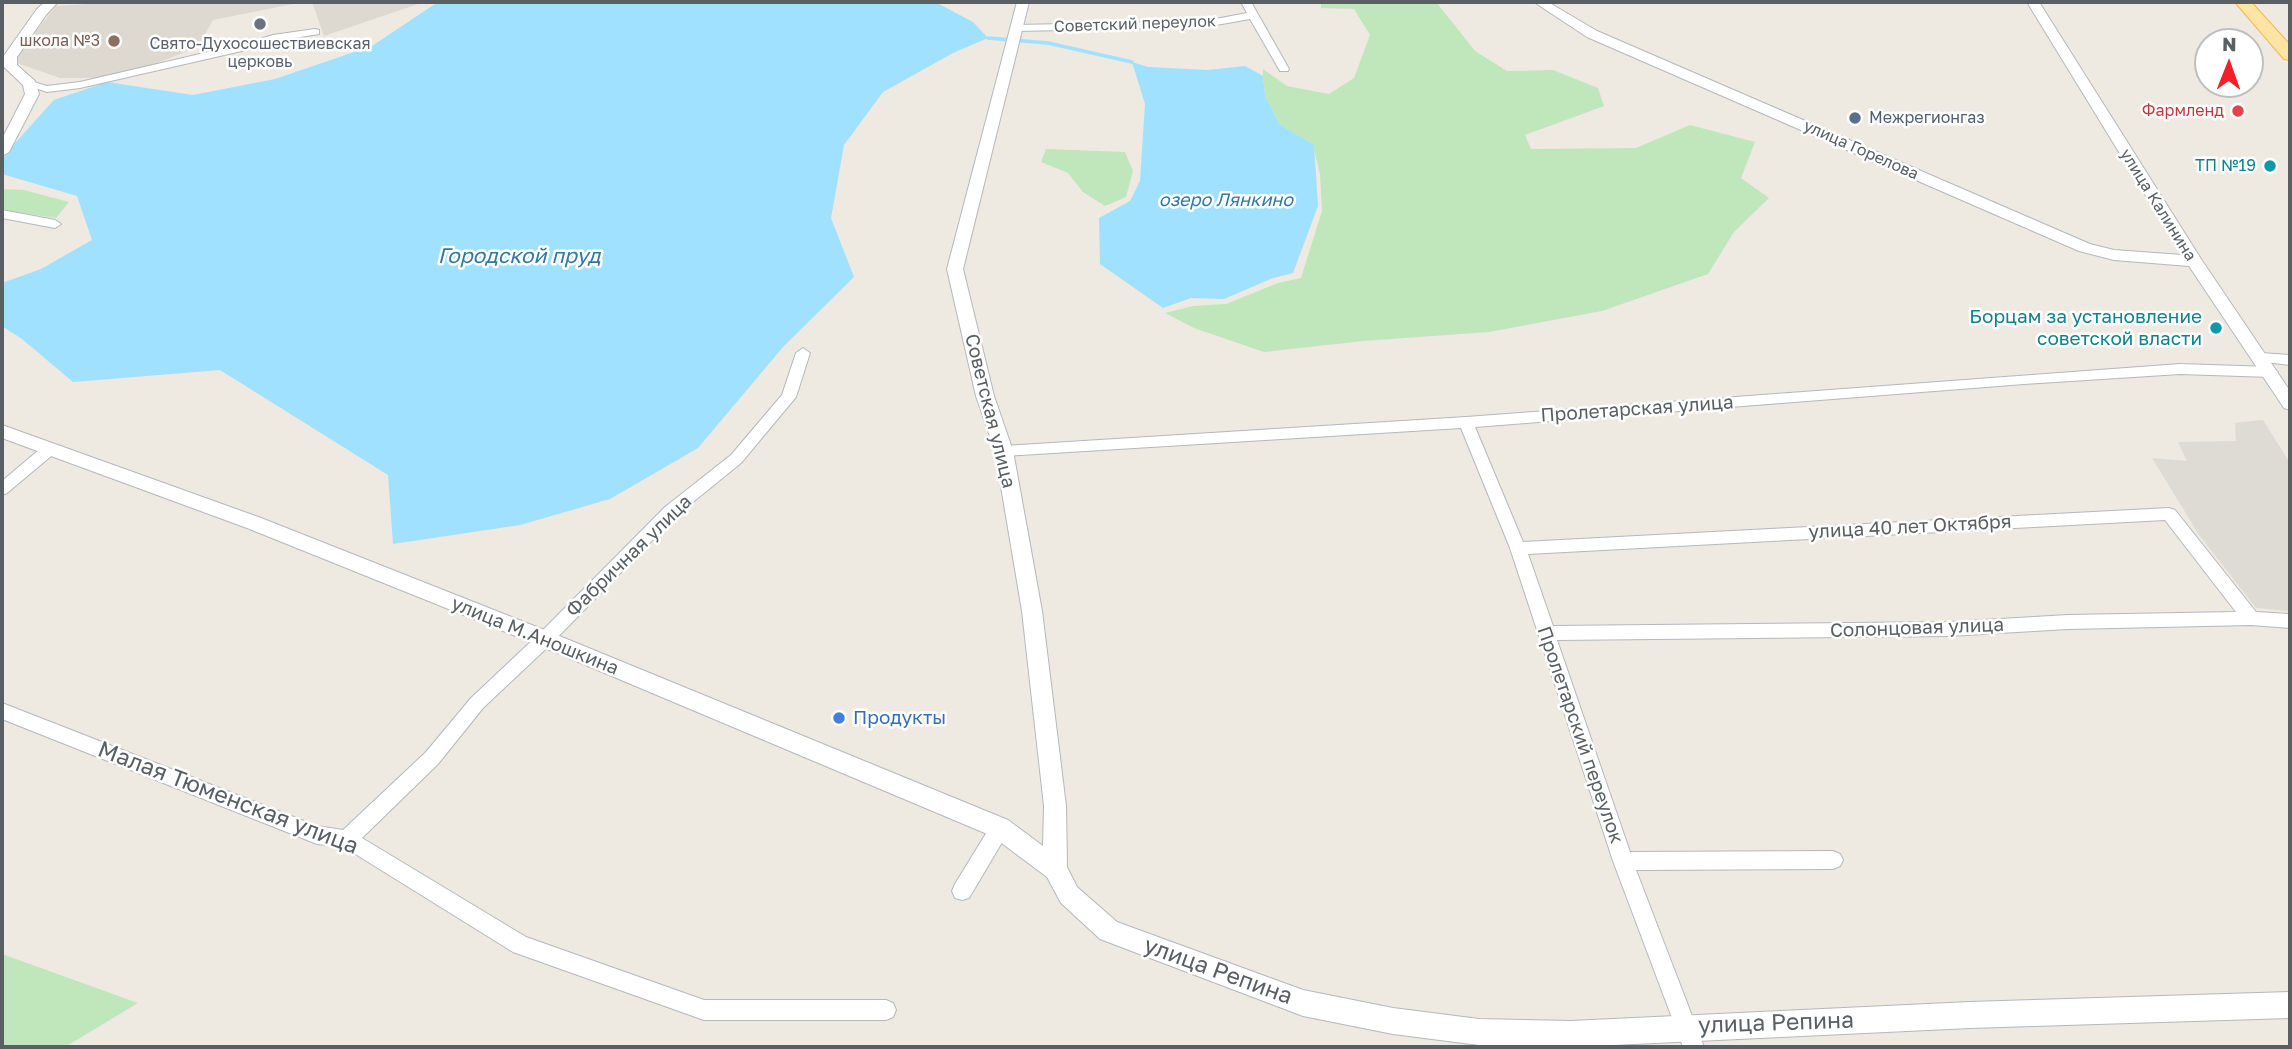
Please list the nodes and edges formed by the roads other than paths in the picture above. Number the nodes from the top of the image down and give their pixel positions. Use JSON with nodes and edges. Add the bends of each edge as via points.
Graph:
{"nodes":[{"id":1,"x":52,"y":2,"type":"edge"},
{"id":2,"x":1023,"y":2,"type":"edge"},
{"id":3,"x":1246,"y":2,"type":"edge"},
{"id":4,"x":1540,"y":2,"type":"edge"},
{"id":5,"x":2033,"y":2,"type":"edge"},
{"id":6,"x":2243,"y":2,"type":"edge"},
{"id":7,"x":1253,"y":15,"type":"junction"},
{"id":8,"x":315,"y":32,"type":"dead end"},
{"id":9,"x":1013,"y":36,"type":"junction"},
{"id":10,"x":2290,"y":55,"type":"edge"},
{"id":11,"x":1284,"y":69,"type":"dead end"},
{"id":12,"x":30,"y":84,"type":"junction"},
{"id":13,"x":2,"y":152,"type":"edge"},
{"id":14,"x":2,"y":214,"type":"edge"},
{"id":15,"x":55,"y":223,"type":"dead end"},
{"id":16,"x":2194,"y":261,"type":"junction"},
{"id":17,"x":803,"y":353,"type":"dead end"},
{"id":18,"x":2261,"y":358,"type":"junction"},
{"id":19,"x":2290,"y":360,"type":"edge"},
{"id":20,"x":2271,"y":372,"type":"junction"},
{"id":21,"x":2290,"y":404,"type":"edge"},
{"id":22,"x":1466,"y":422,"type":"junction"},
{"id":23,"x":2,"y":431,"type":"edge"},
{"id":24,"x":51,"y":448,"type":"junction"},
{"id":25,"x":1004,"y":451,"type":"junction"},
{"id":26,"x":2,"y":489,"type":"edge"},
{"id":27,"x":1518,"y":548,"type":"junction"},
{"id":28,"x":2251,"y":618,"type":"junction"},
{"id":29,"x":2290,"y":621,"type":"edge"},
{"id":30,"x":1545,"y":633,"type":"junction"},
{"id":31,"x":545,"y":639,"type":"junction"},
{"id":32,"x":2,"y":711,"type":"edge"},
{"id":33,"x":1000,"y":828,"type":"junction"},
{"id":34,"x":347,"y":839,"type":"junction"},
{"id":35,"x":1833,"y":860,"type":"dead end"},
{"id":36,"x":1623,"y":861,"type":"junction"},
{"id":37,"x":1055,"y":869,"type":"junction"},
{"id":38,"x":962,"y":891,"type":"dead end"},
{"id":39,"x":2290,"y":1005,"type":"edge"},
{"id":40,"x":886,"y":1010,"type":"dead end"},
{"id":41,"x":1691,"y":1037,"type":"edge"}],
"edges":[{"from":1,"to":12,"type":"street","via":[[10,57],[14,72]]},
{"from":2,"to":9,"type":"street","name":"Советская улица"},
{"from":3,"to":7,"type":"street"},
{"from":4,"to":16,"type":"street","name":"улица Горелова","via":[[1592,34],[2085,248],[2114,255]]},
{"from":5,"to":16,"type":"street","name":"улица Калинина"},
{"from":6,"to":10,"type":"main road"},
{"from":7,"to":9,"type":"street","name":"Советский переулок","via":[[1205,24]]},
{"from":7,"to":11,"type":"street"},
{"from":8,"to":12,"type":"street","via":[[80,85],[47,89]]},
{"from":9,"to":25,"type":"street","name":"Советская улица","via":[[955,269],[985,396]]},
{"from":12,"to":13,"type":"street","via":[[32,94]]},
{"from":14,"to":15,"type":"street"},
{"from":16,"to":18,"type":"street","name":"улица Калинина"},
{"from":17,"to":31,"type":"street","name":"Фабричная улица","via":[[789,397],[736,459],[671,511]]},
{"from":18,"to":19,"type":"street"},
{"from":18,"to":20,"type":"street","name":"улица Калинина"},
{"from":20,"to":21,"type":"street","name":"улица Калинина"},
{"from":20,"to":22,"type":"street","name":"Пролетарская улица","via":[[2180,369]]},
{"from":22,"to":25,"type":"street","name":"Пролетарская улица"},
{"from":22,"to":27,"type":"street","name":"Пролетарский переулок"},
{"from":23,"to":24,"type":"street","name":"улица М.Аношкина"},
{"from":24,"to":26,"type":"street"},
{"from":24,"to":31,"type":"street","name":"улица М.Аношкина"},
{"from":25,"to":37,"type":"street","name":"Советская улица","via":[[1032,611],[1055,806]]},
{"from":27,"to":28,"type":"street","name":"улица 40 лет Октября","via":[[2169,514]]},
{"from":27,"to":30,"type":"street","name":"Пролетарский переулок"},
{"from":28,"to":29,"type":"street","name":"Солонцовая улица"},
{"from":28,"to":30,"type":"street","name":"Солонцовая улица","via":[[1936,629]]},
{"from":30,"to":36,"type":"street","name":"Пролетарский переулок"},
{"from":31,"to":33,"type":"street","name":"улица М.Аношкина"},
{"from":31,"to":34,"type":"street","name":"Фабричная улица"},
{"from":32,"to":34,"type":"street","name":"Малая Тюменская улица","via":[[317,835]]},
{"from":33,"to":37,"type":"street","name":"улица М.Аношкина"},
{"from":33,"to":38,"type":"street"},
{"from":34,"to":40,"type":"street","name":"Малая Тюменская улица","via":[[520,945],[704,1010]]},
{"from":35,"to":36,"type":"street"},
{"from":36,"to":41,"type":"street","name":"Пролетарский переулок"},
{"from":37,"to":41,"type":"street","name":"улица Репина","via":[[1069,895],[1109,931],[1303,1003],[1479,1032]]},
{"from":39,"to":41,"type":"street","name":"улица Репина"}]}
